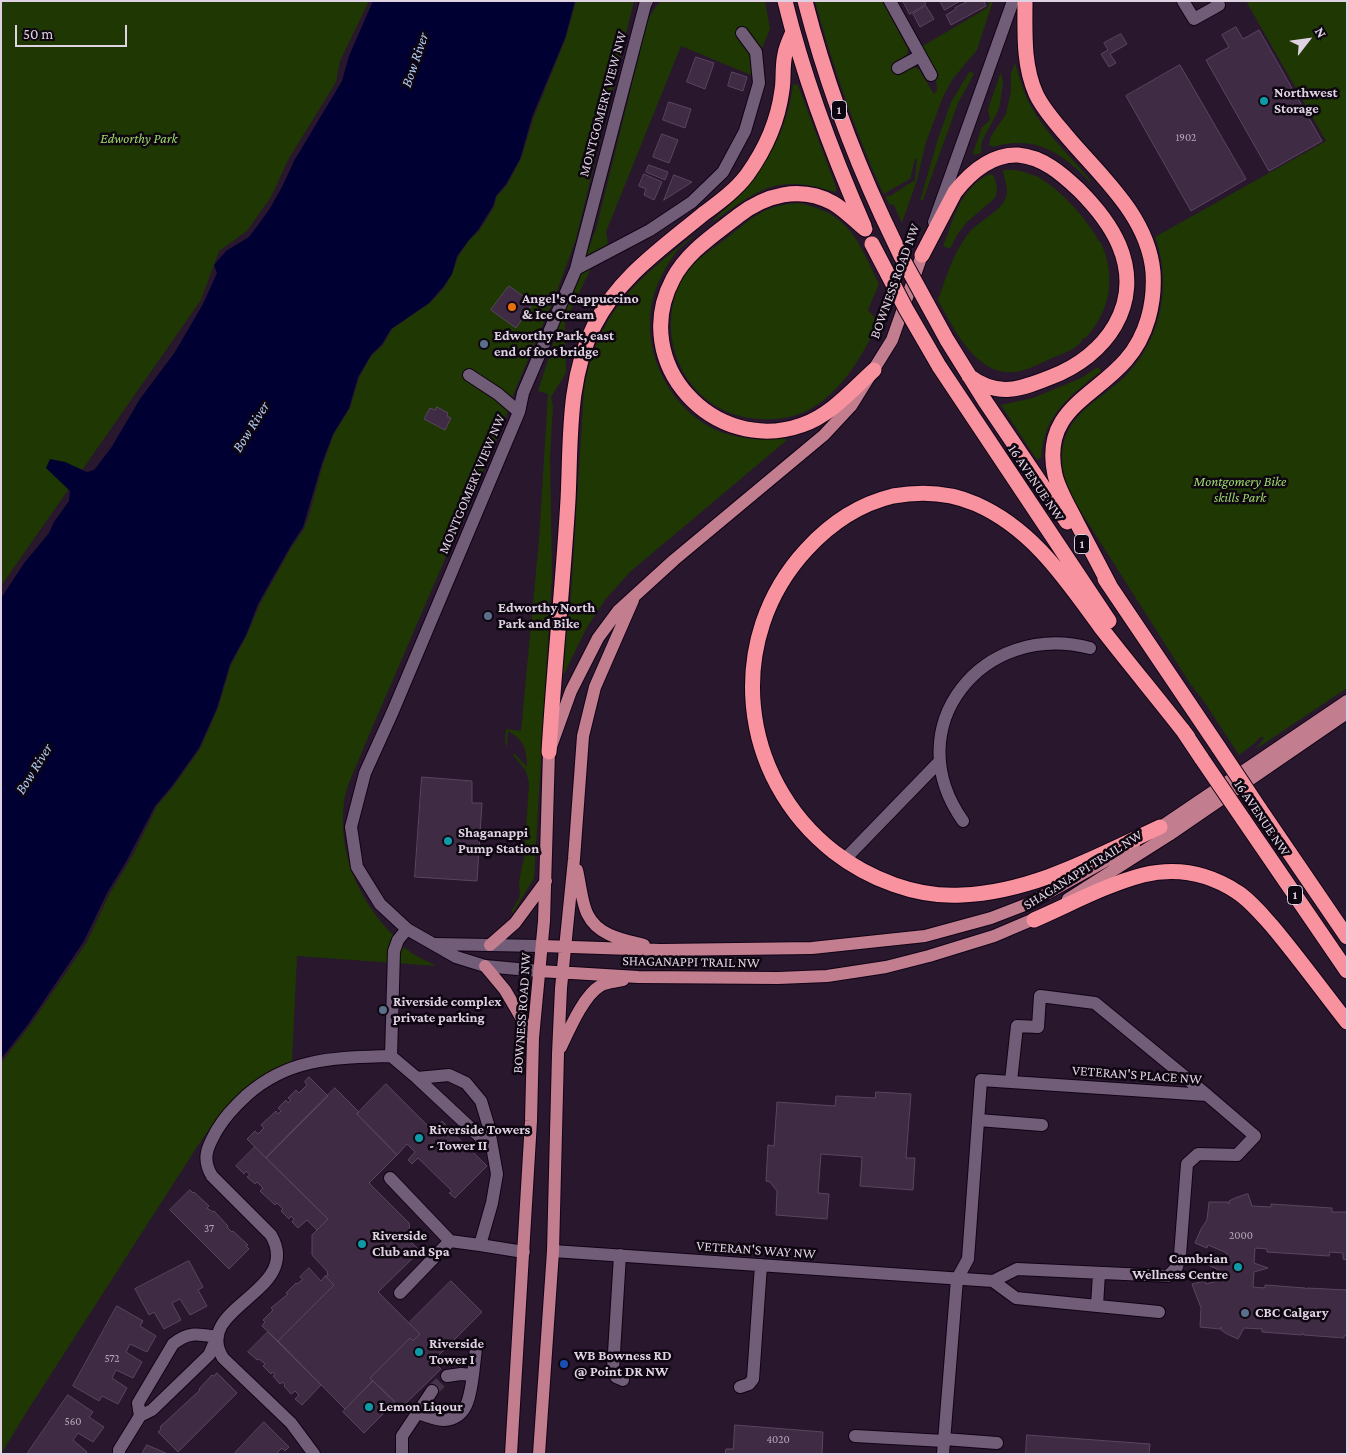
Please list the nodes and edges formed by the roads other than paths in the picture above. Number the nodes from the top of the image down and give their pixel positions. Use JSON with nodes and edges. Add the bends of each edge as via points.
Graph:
{"nodes":[{"id":1,"x":647,"y":1,"type":"edge"},
{"id":2,"x":785,"y":1,"type":"edge"},
{"id":3,"x":804,"y":1,"type":"edge"},
{"id":4,"x":890,"y":1,"type":"edge"},
{"id":5,"x":1013,"y":1,"type":"edge"},
{"id":6,"x":1025,"y":1,"type":"edge"},
{"id":7,"x":1183,"y":1,"type":"edge"},
{"id":8,"x":1217,"y":1,"type":"edge"},
{"id":9,"x":792,"y":32,"type":"junction"},
{"id":10,"x":742,"y":33,"type":"dead end"},
{"id":11,"x":920,"y":56,"type":"junction"},
{"id":12,"x":898,"y":68,"type":"dead end"},
{"id":13,"x":931,"y":75,"type":"dead end"},
{"id":14,"x":865,"y":229,"type":"junction"},
{"id":15,"x":922,"y":255,"type":"junction"},
{"id":16,"x":576,"y":269,"type":"junction"},
{"id":17,"x":874,"y":370,"type":"junction"},
{"id":18,"x":469,"y":375,"type":"dead end"},
{"id":19,"x":970,"y":376,"type":"junction"},
{"id":20,"x":519,"y":412,"type":"junction"},
{"id":21,"x":1110,"y":586,"type":"junction"},
{"id":22,"x":634,"y":598,"type":"junction"},
{"id":23,"x":1090,"y":648,"type":"dead end"},
{"id":24,"x":1347,"y":701,"type":"edge"},
{"id":25,"x":1347,"y":713,"type":"edge"},
{"id":26,"x":1188,"y":737,"type":"junction"},
{"id":27,"x":549,"y":752,"type":"junction"},
{"id":28,"x":940,"y":761,"type":"junction"},
{"id":29,"x":963,"y":821,"type":"dead end"},
{"id":30,"x":1160,"y":827,"type":"junction"},
{"id":31,"x":574,"y":859,"type":"junction"},
{"id":32,"x":844,"y":860,"type":"junction"},
{"id":33,"x":546,"y":881,"type":"junction"},
{"id":34,"x":1320,"y":897,"type":"junction"},
{"id":35,"x":1034,"y":920,"type":"junction"},
{"id":36,"x":406,"y":929,"type":"junction"},
{"id":37,"x":1347,"y":931,"type":"edge"},
{"id":38,"x":1347,"y":937,"type":"edge"},
{"id":39,"x":435,"y":944,"type":"junction"},
{"id":40,"x":490,"y":945,"type":"junction"},
{"id":41,"x":542,"y":946,"type":"junction"},
{"id":42,"x":566,"y":947,"type":"junction"},
{"id":43,"x":661,"y":950,"type":"junction"},
{"id":44,"x":485,"y":966,"type":"junction"},
{"id":45,"x":539,"y":971,"type":"junction"},
{"id":46,"x":1347,"y":971,"type":"edge"},
{"id":47,"x":564,"y":972,"type":"junction"},
{"id":48,"x":638,"y":976,"type":"junction"},
{"id":49,"x":1347,"y":1022,"type":"edge"},
{"id":50,"x":533,"y":1038,"type":"junction"},
{"id":51,"x":558,"y":1054,"type":"junction"},
{"id":52,"x":391,"y":1056,"type":"junction"},
{"id":53,"x":417,"y":1078,"type":"junction"},
{"id":54,"x":1011,"y":1081,"type":"junction"},
{"id":55,"x":1206,"y":1095,"type":"junction"},
{"id":56,"x":978,"y":1120,"type":"junction"},
{"id":57,"x":1042,"y":1125,"type":"dead end"},
{"id":58,"x":492,"y":1148,"type":"junction"},
{"id":59,"x":390,"y":1178,"type":"dead end"},
{"id":60,"x":450,"y":1241,"type":"junction"},
{"id":61,"x":480,"y":1245,"type":"junction"},
{"id":62,"x":553,"y":1251,"type":"junction"},
{"id":63,"x":524,"y":1252,"type":"junction"},
{"id":64,"x":620,"y":1255,"type":"junction"},
{"id":65,"x":761,"y":1265,"type":"junction"},
{"id":66,"x":1099,"y":1273,"type":"junction"},
{"id":67,"x":956,"y":1279,"type":"junction"},
{"id":68,"x":992,"y":1281,"type":"junction"},
{"id":69,"x":400,"y":1294,"type":"dead end"},
{"id":70,"x":1097,"y":1306,"type":"junction"},
{"id":71,"x":1159,"y":1312,"type":"dead end"},
{"id":72,"x":217,"y":1337,"type":"junction"},
{"id":73,"x":476,"y":1348,"type":"dead end"},
{"id":74,"x":473,"y":1375,"type":"junction"},
{"id":75,"x":447,"y":1376,"type":"tunnel mouth"},
{"id":76,"x":623,"y":1380,"type":"dead end"},
{"id":77,"x":740,"y":1387,"type":"dead end"},
{"id":78,"x":432,"y":1391,"type":"tunnel mouth"},
{"id":79,"x":417,"y":1413,"type":"junction"},
{"id":80,"x":140,"y":1416,"type":"junction"},
{"id":81,"x":855,"y":1436,"type":"dead end"},
{"id":82,"x":997,"y":1443,"type":"dead end"},
{"id":83,"x":944,"y":1445,"type":"edge"},
{"id":84,"x":116,"y":1453,"type":"edge"},
{"id":85,"x":314,"y":1454,"type":"edge"},
{"id":86,"x":402,"y":1454,"type":"edge"},
{"id":87,"x":511,"y":1454,"type":"edge"},
{"id":88,"x":539,"y":1454,"type":"edge"}],
"edges":[{"from":1,"to":16,"type":"street","name":"MONTGOMERY VIEW NW"},
{"from":2,"to":9,"type":"highway","name":"16 AVENUE NW","number":"1"},
{"from":3,"to":19,"type":"highway","name":"16 AVENUE NW","number":"1","bridge":true,"via":[[835,99],[882,216],[947,340]]},
{"from":4,"to":11,"type":"street"},
{"from":5,"to":15,"type":"street","name":"BOWNESS ROAD NW"},
{"from":6,"to":21,"type":"highway","via":[[1026,59],[1037,95],[1054,121],[1132,214],[1145,237],[1152,266],[1152,302],[1139,341],[1120,366],[1070,409],[1059,427],[1054,447],[1054,468],[1060,489]]},
{"from":7,"to":8,"type":"street","via":[[1194,19],[1219,5]]},
{"from":9,"to":14,"type":"highway","name":"16 AVENUE NW","number":"1","via":[[820,116]]},
{"from":9,"to":27,"type":"highway","via":[[784,55],[778,110],[756,161],[733,191],[629,277],[604,308],[586,344],[575,382]]},
{"from":10,"to":16,"type":"street","via":[[756,52],[759,83],[745,132],[723,172],[692,202],[650,230]]},
{"from":11,"to":12,"type":"street"},
{"from":11,"to":13,"type":"street"},
{"from":14,"to":17,"type":"highway","via":[[837,205],[817,197],[789,194],[757,202],[701,244],[680,267],[662,309],[662,339],[670,369],[695,403],[732,425],[758,430],[788,429],[815,420],[838,404]]},
{"from":14,"to":26,"type":"highway","name":"16 AVENUE NW","number":"1","bridge":true,"via":[[939,366]]},
{"from":15,"to":17,"type":"main road","name":"BOWNESS ROAD NW","via":[[892,340]]},
{"from":15,"to":19,"type":"highway","via":[[961,185],[983,165],[1014,155],[1043,162],[1069,181],[1102,216],[1119,244],[1125,271],[1123,305],[1112,332],[1096,350],[1061,373],[1016,388],[991,388]]},
{"from":16,"to":20,"type":"street","name":"MONTGOMERY VIEW NW","via":[[523,393]]},
{"from":17,"to":22,"type":"main road","name":"BOWNESS ROAD NW","via":[[851,406],[824,435],[674,560]]},
{"from":18,"to":20,"type":"street"},
{"from":19,"to":21,"type":"highway","name":"16 AVENUE NW","number":"1"},
{"from":20,"to":36,"type":"street","name":"MONTGOMERY VIEW NW","via":[[365,773],[351,826],[357,867],[380,904]]},
{"from":21,"to":34,"type":"highway","name":"16 AVENUE NW","number":"1","bridge":true},
{"from":22,"to":27,"type":"main road","name":"BOWNESS ROAD NW","via":[[618,611],[598,638],[571,691]]},
{"from":22,"to":31,"type":"main road","name":"BOWNESS ROAD NW","via":[[595,687],[583,736]]},
{"from":23,"to":28,"type":"street","via":[[1062,643],[1030,645],[999,656],[983,668],[967,682],[950,708],[942,732]]},
{"from":24,"to":30,"type":"main road","name":"SHAGANAPPI TRAIL NW"},
{"from":25,"to":35,"type":"main road","name":"SHAGANAPPI TRAIL NW","via":[[1169,835]]},
{"from":26,"to":32,"type":"highway","via":[[1069,584],[1022,532],[1001,517],[953,496],[910,493],[881,499],[834,524],[799,558],[766,614],[754,660],[752,686],[756,727],[772,777],[803,824]]},
{"from":26,"to":46,"type":"highway","name":"16 AVENUE NW","number":"1","bridge":true},
{"from":27,"to":33,"type":"main road","name":"BOWNESS ROAD NW"},
{"from":28,"to":29,"type":"street","via":[[947,795]]},
{"from":28,"to":32,"type":"street"},
{"from":30,"to":32,"type":"highway","via":[[1037,881],[1006,890],[960,896],[911,890]]},
{"from":30,"to":43,"type":"main road","name":"SHAGANAPPI TRAIL NW","via":[[1123,853],[1030,903],[925,936],[812,948]]},
{"from":31,"to":42,"type":"main road","name":"BOWNESS ROAD NW"},
{"from":31,"to":43,"type":"main road","via":[[588,915],[594,924],[608,935]]},
{"from":33,"to":40,"type":"main road","via":[[515,923]]},
{"from":33,"to":41,"type":"main road","name":"BOWNESS ROAD NW"},
{"from":34,"to":37,"type":"highway"},
{"from":34,"to":38,"type":"highway","name":"16 AVENUE NW","number":"1"},
{"from":35,"to":48,"type":"main road","name":"SHAGANAPPI TRAIL NW","via":[[929,956],[886,967],[827,976]]},
{"from":35,"to":49,"type":"highway","via":[[1143,875],[1184,871],[1202,875],[1239,892],[1260,913]]},
{"from":36,"to":39,"type":"street","name":"MONTGOMERY VIEW NW"},
{"from":36,"to":52,"type":"street","via":[[394,951]]},
{"from":39,"to":40,"type":"street","name":"MONTGOMERY VIEW NW"},
{"from":39,"to":44,"type":"street","name":"MONTGOMERY VIEW NW","via":[[456,957]]},
{"from":40,"to":41,"type":"street","name":"MONTGOMERY VIEW NW"},
{"from":41,"to":42,"type":"main road","name":"SHAGANAPPI TRAIL NW"},
{"from":41,"to":45,"type":"main road","name":"BOWNESS ROAD NW"},
{"from":42,"to":43,"type":"main road","name":"SHAGANAPPI TRAIL NW"},
{"from":42,"to":47,"type":"main road","name":"BOWNESS ROAD NW"},
{"from":44,"to":45,"type":"street","name":"MONTGOMERY VIEW NW"},
{"from":44,"to":50,"type":"main road","via":[[505,990]]},
{"from":45,"to":47,"type":"main road","name":"SHAGANAPPI TRAIL NW"},
{"from":45,"to":50,"type":"main road","name":"BOWNESS ROAD NW"},
{"from":47,"to":48,"type":"main road","name":"SHAGANAPPI TRAIL NW"},
{"from":47,"to":51,"type":"main road","name":"BOWNESS ROAD NW"},
{"from":48,"to":51,"type":"main road","via":[[600,986],[574,1019]]},
{"from":50,"to":63,"type":"main road","name":"BOWNESS ROAD NW"},
{"from":51,"to":62,"type":"main road","name":"BOWNESS ROAD NW"},
{"from":52,"to":53,"type":"street"},
{"from":52,"to":72,"type":"street","via":[[326,1059],[289,1068],[257,1086],[220,1124],[207,1148],[208,1169],[271,1235],[276,1242],[278,1260],[272,1275],[225,1320]]},
{"from":53,"to":58,"type":"street"},
{"from":53,"to":58,"type":"street","via":[[449,1075],[466,1083],[481,1101]]},
{"from":54,"to":55,"type":"street","name":"VETERAN'S PLACE NW"},
{"from":54,"to":55,"type":"street","via":[[1017,1026],[1038,1027],[1040,996],[1095,1003]]},
{"from":54,"to":56,"type":"street","name":"VETERAN'S PLACE NW","via":[[980,1080]]},
{"from":55,"to":66,"type":"street","name":"VETERAN'S PLACE NW","via":[[1255,1136],[1237,1155],[1198,1154],[1186,1164],[1177,1267],[1168,1276]]},
{"from":56,"to":57,"type":"street"},
{"from":56,"to":67,"type":"street","via":[[968,1259]]},
{"from":58,"to":61,"type":"street","via":[[497,1174]]},
{"from":59,"to":60,"type":"street"},
{"from":60,"to":61,"type":"street"},
{"from":60,"to":69,"type":"street"},
{"from":61,"to":63,"type":"street"},
{"from":62,"to":64,"type":"street","name":"VETERAN'S WAY NW"},
{"from":62,"to":88,"type":"main road","name":"BOWNESS ROAD NW"},
{"from":63,"to":87,"type":"main road","name":"BOWNESS ROAD NW"},
{"from":64,"to":65,"type":"street","name":"VETERAN'S WAY NW"},
{"from":64,"to":76,"type":"street","via":[[613,1369],[616,1377]]},
{"from":65,"to":67,"type":"street","name":"VETERAN'S WAY NW"},
{"from":65,"to":77,"type":"street","via":[[754,1379]]},
{"from":66,"to":68,"type":"street","name":"VETERAN'S PLACE NW","via":[[1017,1269]]},
{"from":66,"to":70,"type":"street"},
{"from":67,"to":68,"type":"street","name":"VETERAN'S PLACE NW"},
{"from":67,"to":83,"type":"street"},
{"from":68,"to":70,"type":"street","via":[[1016,1298]]},
{"from":70,"to":71,"type":"street"},
{"from":72,"to":80,"type":"street","via":[[209,1355],[152,1410]]},
{"from":72,"to":80,"type":"street","via":[[195,1333],[181,1337],[173,1344],[138,1403]]},
{"from":72,"to":85,"type":"street","via":[[223,1358],[291,1423]]},
{"from":73,"to":74,"type":"street"},
{"from":74,"to":75,"type":"street"},
{"from":74,"to":79,"type":"street","via":[[469,1400],[462,1413],[443,1420]]},
{"from":78,"to":79,"type":"street"},
{"from":79,"to":86,"type":"street","via":[[402,1436]]},
{"from":80,"to":84,"type":"street"},
{"from":81,"to":83,"type":"street"},
{"from":82,"to":83,"type":"street"}]}
